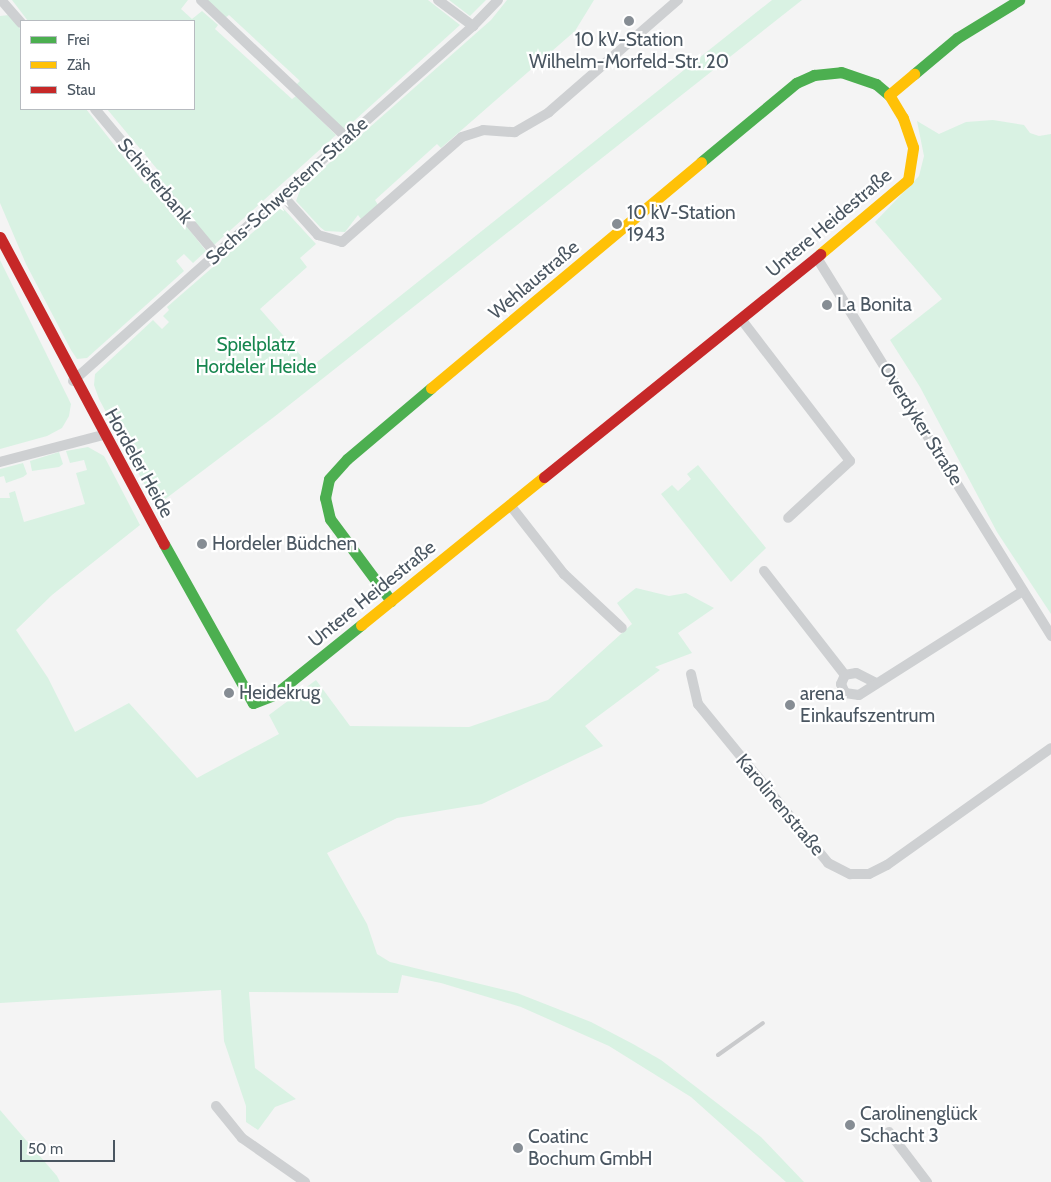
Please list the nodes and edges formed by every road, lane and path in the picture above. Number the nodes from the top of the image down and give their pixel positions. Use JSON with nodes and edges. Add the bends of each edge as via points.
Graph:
{"nodes":[{"id":1,"x":201,"y":0,"type":"edge"},
{"id":2,"x":438,"y":0,"type":"edge"},
{"id":3,"x":498,"y":0,"type":"edge"},
{"id":4,"x":678,"y":0,"type":"edge"},
{"id":5,"x":1019,"y":0,"type":"edge"},
{"id":6,"x":2,"y":1,"type":"edge"},
{"id":7,"x":20,"y":22,"type":"edge"},
{"id":8,"x":473,"y":26,"type":"junction"},
{"id":9,"x":890,"y":95,"type":"junction"},
{"id":10,"x":95,"y":110,"type":"edge"},
{"id":11,"x":347,"y":138,"type":"junction"},
{"id":12,"x":282,"y":195,"type":"junction"},
{"id":13,"x":0,"y":237,"type":"edge"},
{"id":14,"x":216,"y":254,"type":"junction"},
{"id":15,"x":817,"y":258,"type":"junction"},
{"id":16,"x":741,"y":319,"type":"junction"},
{"id":17,"x":74,"y":381,"type":"junction"},
{"id":18,"x":103,"y":435,"type":"junction"},
{"id":19,"x":0,"y":462,"type":"edge"},
{"id":20,"x":510,"y":505,"type":"junction"},
{"id":21,"x":788,"y":518,"type":"dead end"},
{"id":22,"x":764,"y":571,"type":"dead end"},
{"id":23,"x":1022,"y":590,"type":"junction"},
{"id":24,"x":391,"y":601,"type":"junction"},
{"id":25,"x":622,"y":628,"type":"dead end"},
{"id":26,"x":1051,"y":636,"type":"edge"},
{"id":27,"x":691,"y":674,"type":"dead end"},
{"id":28,"x":845,"y":675,"type":"junction"},
{"id":29,"x":876,"y":683,"type":"junction"},
{"id":30,"x":252,"y":703,"type":"joint"},
{"id":31,"x":1051,"y":748,"type":"edge"},
{"id":32,"x":216,"y":1106,"type":"dead end"},
{"id":33,"x":889,"y":1132,"type":"dead end"},
{"id":34,"x":305,"y":1182,"type":"edge"},
{"id":35,"x":927,"y":1182,"type":"edge"}],
"edges":[{"from":1,"to":11,"type":"street"},
{"from":2,"to":8,"type":"street"},
{"from":3,"to":8,"type":"street","name":"Sechs-Schwestern-Straße"},
{"from":4,"to":12,"type":"street","via":[[542,116],[515,132],[483,130],[462,137],[342,242],[318,235]]},
{"from":5,"to":9,"type":"street","via":[[957,38]]},
{"from":6,"to":7,"type":"street"},
{"from":8,"to":11,"type":"street","name":"Sechs-Schwestern-Straße"},
{"from":9,"to":15,"type":"street","name":"Untere Heidestraße","via":[[903,118],[913,147],[908,180]]},
{"from":9,"to":24,"type":"street","name":"Wehlaustraße","via":[[876,84],[841,72],[814,75],[796,83],[347,458],[329,479],[325,498],[330,519]]},
{"from":10,"to":14,"type":"street","name":"Schieferbank"},
{"from":11,"to":12,"type":"street","name":"Sechs-Schwestern-Straße"},
{"from":12,"to":14,"type":"street","name":"Sechs-Schwestern-Straße"},
{"from":13,"to":17,"type":"street","name":"Hordeler Heide"},
{"from":14,"to":17,"type":"street","name":"Sechs-Schwestern-Straße"},
{"from":15,"to":16,"type":"street","name":"Untere Heidestraße"},
{"from":15,"to":23,"type":"street","name":"Overdyker Straße"},
{"from":16,"to":20,"type":"street","name":"Untere Heidestraße"},
{"from":16,"to":21,"type":"street","via":[[850,461]]},
{"from":17,"to":18,"type":"street","name":"Hordeler Heide"},
{"from":18,"to":19,"type":"street"},
{"from":18,"to":30,"type":"street","name":"Hordeler Heide"},
{"from":20,"to":24,"type":"street","name":"Untere Heidestraße"},
{"from":20,"to":25,"type":"street","via":[[564,574]]},
{"from":22,"to":28,"type":"street"},
{"from":23,"to":26,"type":"street","name":"Overdyker Straße"},
{"from":23,"to":29,"type":"street"},
{"from":24,"to":30,"type":"street","name":"Untere Heidestraße","via":[[274,695]]},
{"from":27,"to":31,"type":"street","name":"Karolinenstraße","via":[[698,704],[828,863],[850,874],[869,874],[887,865]]},
{"from":28,"to":29,"type":"street","via":[[856,673]]},
{"from":28,"to":29,"type":"street","via":[[842,688],[851,695],[859,695]]},
{"from":32,"to":34,"type":"street","via":[[242,1138]]},
{"from":33,"to":35,"type":"street"}]}
